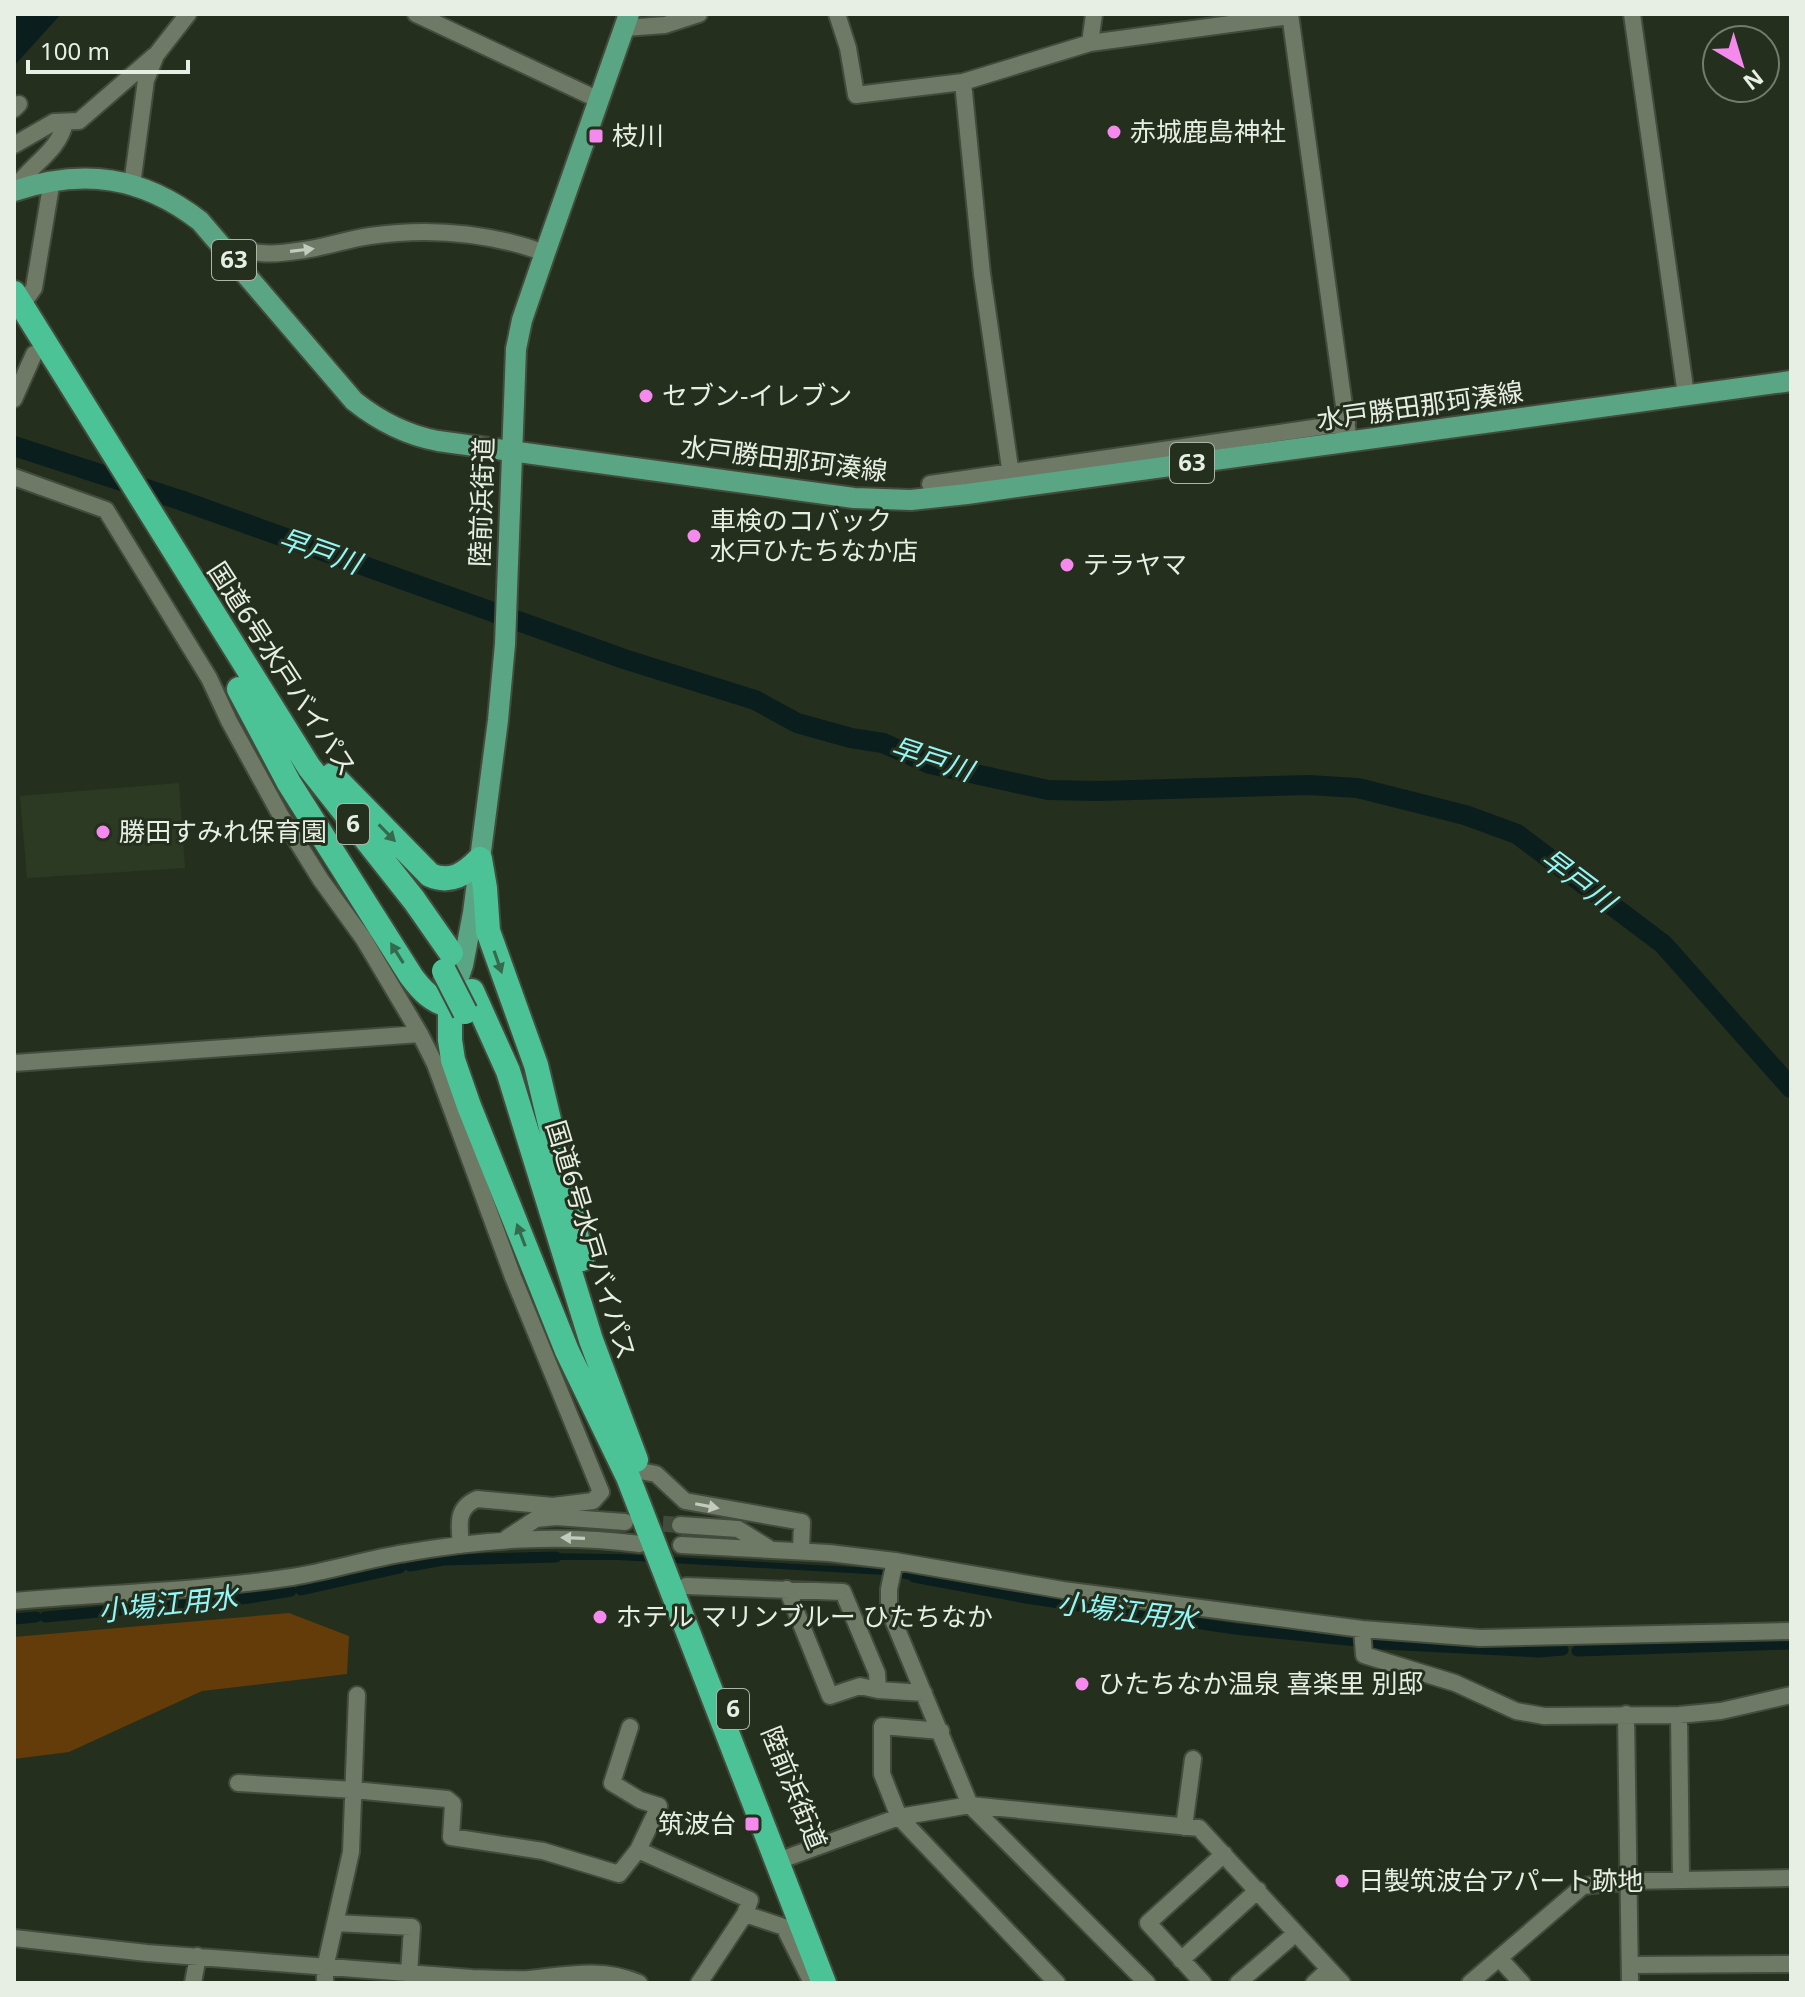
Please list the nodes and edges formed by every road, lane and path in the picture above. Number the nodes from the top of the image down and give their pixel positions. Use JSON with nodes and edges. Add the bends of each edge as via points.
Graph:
{"nodes":[{"id":1,"x":188,"y":14,"type":"edge"},
{"id":2,"x":416,"y":14,"type":"edge"},
{"id":3,"x":699,"y":14,"type":"edge"},
{"id":4,"x":837,"y":14,"type":"edge"},
{"id":5,"x":1094,"y":14,"type":"edge"},
{"id":6,"x":1632,"y":14,"type":"edge"},
{"id":7,"x":1290,"y":15,"type":"edge"},
{"id":8,"x":627,"y":21,"type":"edge"},
{"id":9,"x":1090,"y":43,"type":"junction"},
{"id":10,"x":156,"y":55,"type":"junction"},
{"id":11,"x":963,"y":82,"type":"junction"},
{"id":12,"x":599,"y":100,"type":"junction"},
{"id":13,"x":65,"y":123,"type":"junction"},
{"id":14,"x":14,"y":145,"type":"edge"},
{"id":15,"x":52,"y":180,"type":"junction"},
{"id":16,"x":132,"y":185,"type":"junction"},
{"id":17,"x":14,"y":191,"type":"edge"},
{"id":18,"x":225,"y":250,"type":"junction"},
{"id":19,"x":545,"y":253,"type":"junction"},
{"id":20,"x":17,"y":307,"type":"edge"},
{"id":21,"x":24,"y":360,"type":"edge"},
{"id":22,"x":1791,"y":381,"type":"edge"},
{"id":23,"x":1686,"y":395,"type":"junction"},
{"id":24,"x":14,"y":399,"type":"edge"},
{"id":25,"x":1348,"y":433,"type":"junction"},
{"id":26,"x":512,"y":449,"type":"junction"},
{"id":27,"x":14,"y":477,"type":"edge"},
{"id":28,"x":1011,"y":480,"type":"junction"},
{"id":29,"x":930,"y":484,"type":"dead end"},
{"id":30,"x":145,"y":521,"type":"junction"},
{"id":31,"x":249,"y":690,"type":"junction"},
{"id":32,"x":480,"y":859,"type":"junction"},
{"id":33,"x":454,"y":1001,"type":"junction"},
{"id":34,"x":406,"y":1011,"type":"junction"},
{"id":35,"x":420,"y":1034,"type":"junction"},
{"id":36,"x":444,"y":1062,"type":"junction"},
{"id":37,"x":14,"y":1063,"type":"edge"},
{"id":38,"x":626,"y":1436,"type":"junction"},
{"id":39,"x":630,"y":1466,"type":"junction"},
{"id":40,"x":625,"y":1522,"type":"tunnel mouth"},
{"id":41,"x":680,"y":1525,"type":"tunnel mouth"},
{"id":42,"x":506,"y":1539,"type":"junction"},
{"id":43,"x":640,"y":1544,"type":"dead end"},
{"id":44,"x":461,"y":1545,"type":"junction"},
{"id":45,"x":681,"y":1545,"type":"tunnel mouth"},
{"id":46,"x":771,"y":1550,"type":"junction"},
{"id":47,"x":801,"y":1551,"type":"junction"},
{"id":48,"x":895,"y":1561,"type":"junction"},
{"id":49,"x":686,"y":1586,"type":"junction"},
{"id":50,"x":787,"y":1589,"type":"junction"},
{"id":51,"x":14,"y":1601,"type":"edge"},
{"id":52,"x":1362,"y":1629,"type":"junction"},
{"id":53,"x":1791,"y":1631,"type":"edge"},
{"id":54,"x":878,"y":1690,"type":"junction"},
{"id":55,"x":924,"y":1693,"type":"junction"},
{"id":56,"x":357,"y":1695,"type":"dead end"},
{"id":57,"x":1791,"y":1695,"type":"edge"},
{"id":58,"x":1626,"y":1714,"type":"junction"},
{"id":59,"x":1679,"y":1715,"type":"junction"},
{"id":60,"x":630,"y":1727,"type":"dead end"},
{"id":61,"x":941,"y":1731,"type":"junction"},
{"id":62,"x":1193,"y":1759,"type":"dead end"},
{"id":63,"x":238,"y":1783,"type":"dead end"},
{"id":64,"x":354,"y":1790,"type":"junction"},
{"id":65,"x":970,"y":1805,"type":"junction"},
{"id":66,"x":899,"y":1817,"type":"junction"},
{"id":67,"x":1184,"y":1827,"type":"junction"},
{"id":68,"x":1220,"y":1849,"type":"junction"},
{"id":69,"x":638,"y":1850,"type":"junction"},
{"id":70,"x":785,"y":1858,"type":"junction"},
{"id":71,"x":1791,"y":1878,"type":"edge"},
{"id":72,"x":1681,"y":1880,"type":"junction"},
{"id":73,"x":1628,"y":1881,"type":"junction"},
{"id":74,"x":1258,"y":1890,"type":"junction"},
{"id":75,"x":745,"y":1914,"type":"junction"},
{"id":76,"x":335,"y":1923,"type":"junction"},
{"id":77,"x":1296,"y":1933,"type":"junction"},
{"id":78,"x":14,"y":1938,"type":"edge"},
{"id":79,"x":198,"y":1956,"type":"junction"},
{"id":80,"x":1499,"y":1958,"type":"junction"},
{"id":81,"x":1181,"y":1960,"type":"junction"},
{"id":82,"x":1791,"y":1964,"type":"edge"},
{"id":83,"x":1630,"y":1965,"type":"junction"},
{"id":84,"x":1329,"y":1969,"type":"junction"},
{"id":85,"x":409,"y":1974,"type":"junction"},
{"id":86,"x":325,"y":1975,"type":"edge"},
{"id":87,"x":828,"y":1981,"type":"edge"},
{"id":88,"x":193,"y":1983,"type":"edge"},
{"id":89,"x":639,"y":1983,"type":"edge"},
{"id":90,"x":699,"y":1983,"type":"edge"},
{"id":91,"x":1057,"y":1983,"type":"edge"},
{"id":92,"x":1147,"y":1983,"type":"edge"},
{"id":93,"x":1203,"y":1983,"type":"edge"},
{"id":94,"x":1238,"y":1983,"type":"edge"},
{"id":95,"x":1314,"y":1983,"type":"edge"},
{"id":96,"x":1342,"y":1983,"type":"edge"},
{"id":97,"x":1470,"y":1983,"type":"edge"},
{"id":98,"x":1522,"y":1983,"type":"edge"},
{"id":99,"x":1630,"y":1983,"type":"edge"}],
"edges":[{"from":1,"to":10,"type":"street"},
{"from":2,"to":12,"type":"street"},
{"from":3,"to":8,"type":"street","via":[[665,25]]},
{"from":4,"to":11,"type":"street","via":[[856,95]]},
{"from":5,"to":9,"type":"street"},
{"from":6,"to":23,"type":"street"},
{"from":7,"to":9,"type":"street"},
{"from":7,"to":25,"type":"street"},
{"from":8,"to":12,"type":"main road","name":"陸前浜街道"},
{"from":9,"to":11,"type":"street"},
{"from":10,"to":13,"type":"street","via":[[79,121]]},
{"from":10,"to":16,"type":"street","via":[[146,80]]},
{"from":11,"to":28,"type":"street","via":[[982,274]]},
{"from":12,"to":19,"type":"main road","name":"陸前浜街道"},
{"from":13,"to":14,"type":"street","via":[[54,122]]},
{"from":13,"to":17,"type":"street","via":[[62,137]]},
{"from":15,"to":16,"type":"main road","name":"水戸勝田那珂湊線","number":"63","via":[[80,177]]},
{"from":15,"to":17,"type":"main road","name":"水戸勝田那珂湊線","number":"63"},
{"from":15,"to":20,"type":"street","via":[[34,288]]},
{"from":16,"to":18,"type":"main road","name":"水戸勝田那珂湊線","number":"63","via":[[182,208]]},
{"from":18,"to":19,"type":"street","one_way":true,"via":[[302,251],[367,236],[445,231],[490,236]]},
{"from":18,"to":26,"type":"main road","name":"水戸勝田那珂湊線","number":"63","via":[[366,411],[425,438]]},
{"from":19,"to":26,"type":"main road","name":"陸前浜街道","via":[[516,349]]},
{"from":20,"to":21,"type":"highway","name":"国道6号水戸バイパス","number":"6"},
{"from":20,"to":30,"type":"highway","name":"国道6号水戸バイパス","number":"6","via":[[106,443]]},
{"from":21,"to":24,"type":"street"},
{"from":21,"to":30,"type":"highway","name":"国道6号水戸バイパス","number":"6"},
{"from":22,"to":23,"type":"main road","name":"水戸勝田那珂湊線","number":"63"},
{"from":23,"to":25,"type":"main road","name":"水戸勝田那珂湊線","number":"63"},
{"from":25,"to":28,"type":"main road","name":"水戸勝田那珂湊線","number":"63"},
{"from":26,"to":28,"type":"main road","name":"水戸勝田那珂湊線","number":"63","via":[[854,498],[911,500]]},
{"from":26,"to":32,"type":"main road","name":"陸前浜街道","via":[[505,644]]},
{"from":27,"to":34,"type":"street","via":[[106,510],[209,678],[281,816]]},
{"from":28,"to":29,"type":"street"},
{"from":30,"to":31,"type":"highway","name":"国道6号水戸バイパス","number":"6"},
{"from":31,"to":32,"type":"highway","one_way":true,"via":[[430,875],[450,879]]},
{"from":31,"to":33,"type":"highway","name":"国道6号水戸バイパス","number":"6","bridge":true,"via":[[299,780],[447,962]]},
{"from":33,"to":31,"type":"highway","one_way":true,"via":[[411,976],[289,783]]},
{"from":32,"to":33,"type":"main road","name":"陸前浜街道"},
{"from":32,"to":38,"type":"highway","one_way":true,"via":[[488,931],[542,1090]]},
{"from":33,"to":34,"type":"street"},
{"from":33,"to":36,"type":"highway"},
{"from":33,"to":38,"type":"highway","name":"国道6号水戸バイパス","number":"6","via":[[508,1071]]},
{"from":33,"to":39,"type":"highway","name":"国道6号水戸バイパス","number":"6","via":[[498,1090],[563,1305]]},
{"from":34,"to":35,"type":"street"},
{"from":35,"to":36,"type":"street"},
{"from":35,"to":37,"type":"street"},
{"from":39,"to":36,"type":"highway","one_way":true,"via":[[567,1351]]},
{"from":36,"to":44,"type":"street","via":[[513,1277],[601,1492],[593,1501],[553,1506],[477,1499],[460,1512]]},
{"from":38,"to":39,"type":"highway","name":"陸前浜街道","number":"6"},
{"from":39,"to":47,"type":"street","one_way":true,"via":[[656,1474],[685,1501],[802,1522]]},
{"from":39,"to":49,"type":"highway","name":"陸前浜街道","number":"6"},
{"from":39,"to":70,"type":"highway","name":"陸前浜街道","number":"6"},
{"from":40,"to":42,"type":"street","via":[[536,1519]]},
{"from":41,"to":46,"type":"street","via":[[738,1529]]},
{"from":43,"to":42,"type":"street","one_way":true,"via":[[570,1537]]},
{"from":42,"to":44,"type":"street"},
{"from":44,"to":51,"type":"street","via":[[256,1582]]},
{"from":45,"to":46,"type":"street"},
{"from":46,"to":47,"type":"street"},
{"from":47,"to":48,"type":"street"},
{"from":48,"to":52,"type":"street","via":[[1063,1590]]},
{"from":48,"to":55,"type":"street","via":[[889,1610]]},
{"from":49,"to":50,"type":"street"},
{"from":49,"to":70,"type":"highway","name":"陸前浜街道","number":"6"},
{"from":50,"to":54,"type":"street","via":[[843,1592],[877,1673]]},
{"from":50,"to":54,"type":"street","via":[[830,1696],[860,1686]]},
{"from":52,"to":53,"type":"street","via":[[1480,1638]]},
{"from":52,"to":58,"type":"street","via":[[1364,1655],[1455,1683],[1516,1711],[1544,1716]]},
{"from":54,"to":55,"type":"street"},
{"from":55,"to":61,"type":"street"},
{"from":56,"to":64,"type":"street"},
{"from":57,"to":59,"type":"street"},
{"from":58,"to":59,"type":"street"},
{"from":58,"to":73,"type":"street"},
{"from":59,"to":72,"type":"street"},
{"from":60,"to":69,"type":"street","via":[[612,1783],[659,1806]]},
{"from":61,"to":65,"type":"street"},
{"from":61,"to":66,"type":"street","via":[[882,1726],[882,1774]]},
{"from":62,"to":67,"type":"street"},
{"from":63,"to":64,"type":"street"},
{"from":64,"to":69,"type":"street","via":[[447,1799],[453,1804],[451,1837],[543,1851],[619,1874]]},
{"from":64,"to":76,"type":"street","via":[[351,1852]]},
{"from":65,"to":66,"type":"street"},
{"from":65,"to":67,"type":"street"},
{"from":65,"to":92,"type":"street"},
{"from":66,"to":70,"type":"street"},
{"from":66,"to":91,"type":"street"},
{"from":67,"to":68,"type":"street","via":[[1199,1828]]},
{"from":68,"to":74,"type":"street"},
{"from":68,"to":81,"type":"street","via":[[1148,1923]]},
{"from":69,"to":75,"type":"street","via":[[750,1900]]},
{"from":70,"to":87,"type":"highway","name":"陸前浜街道","number":"6"},
{"from":71,"to":72,"type":"street"},
{"from":72,"to":73,"type":"street"},
{"from":73,"to":80,"type":"street","via":[[1583,1886]]},
{"from":73,"to":83,"type":"street"},
{"from":74,"to":77,"type":"street"},
{"from":74,"to":81,"type":"street"},
{"from":75,"to":87,"type":"street","via":[[784,1927],[810,1979]]},
{"from":75,"to":90,"type":"street"},
{"from":76,"to":85,"type":"street","via":[[412,1927]]},
{"from":76,"to":86,"type":"street"},
{"from":77,"to":84,"type":"street"},
{"from":77,"to":94,"type":"street"},
{"from":78,"to":79,"type":"street"},
{"from":79,"to":86,"type":"street","via":[[280,1961]]},
{"from":79,"to":88,"type":"street"},
{"from":80,"to":97,"type":"street"},
{"from":80,"to":98,"type":"street"},
{"from":81,"to":93,"type":"street"},
{"from":82,"to":83,"type":"street"},
{"from":83,"to":99,"type":"street"},
{"from":84,"to":95,"type":"street"},
{"from":84,"to":96,"type":"street"},
{"from":85,"to":86,"type":"street"},
{"from":85,"to":89,"type":"street","via":[[524,1979],[579,1972]]}]}
